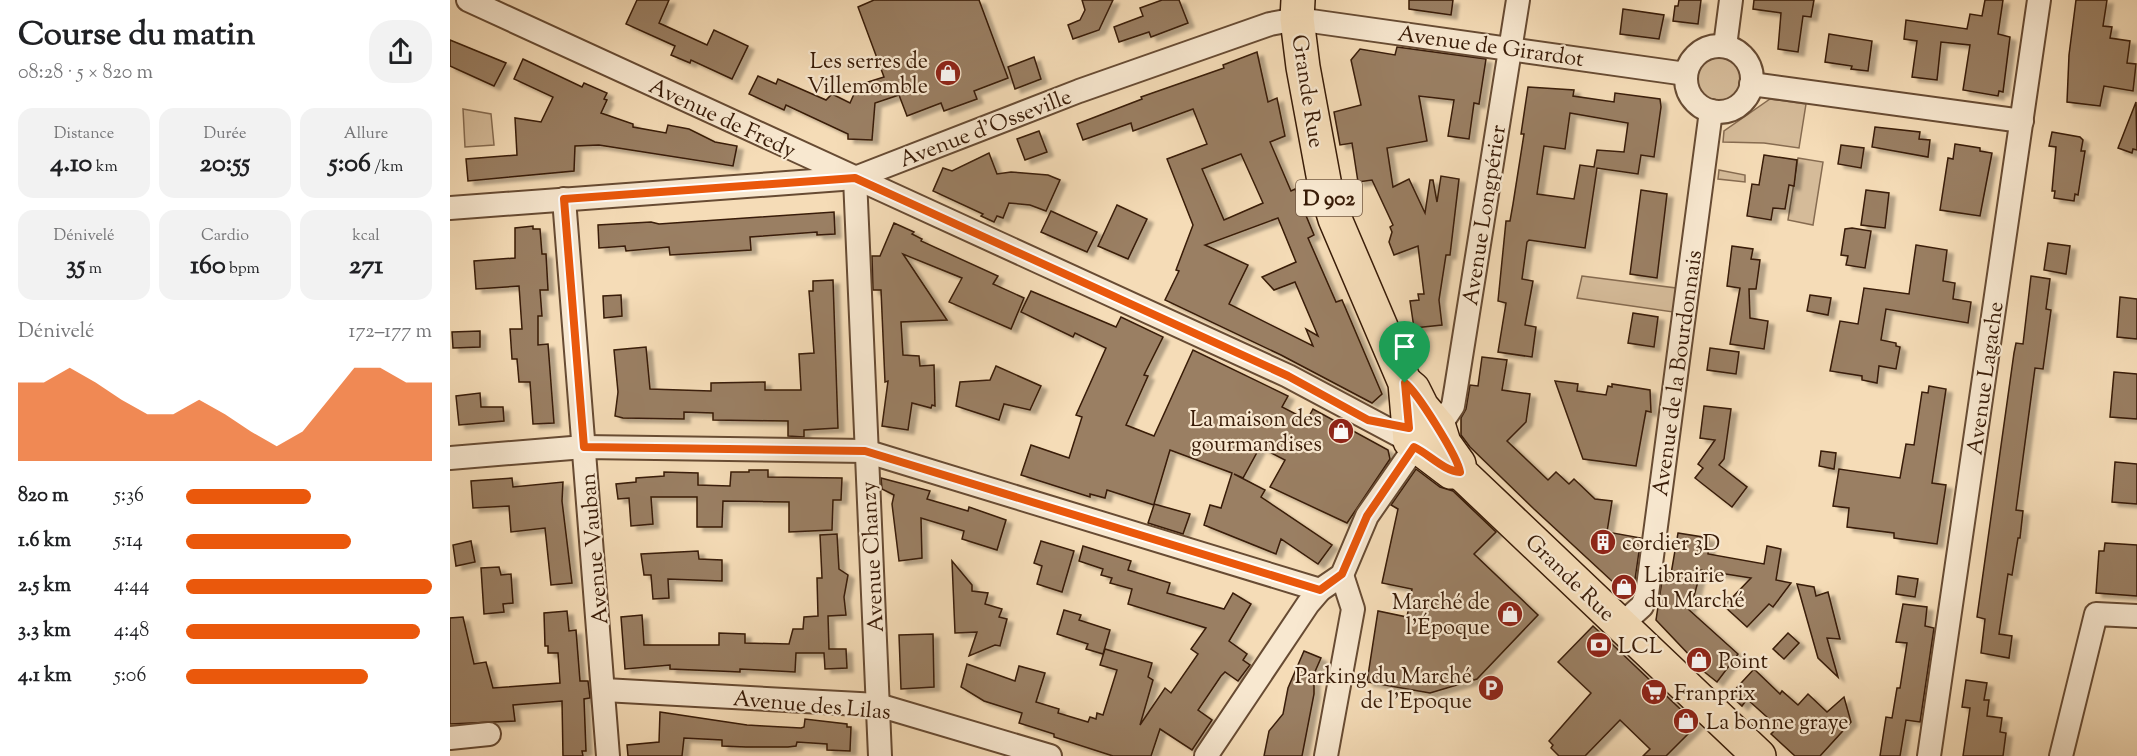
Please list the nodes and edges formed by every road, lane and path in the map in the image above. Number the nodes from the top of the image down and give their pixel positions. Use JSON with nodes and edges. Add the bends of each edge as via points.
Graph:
{"nodes":[{"id":1,"x":468,"y":0,"type":"edge"},
{"id":2,"x":1518,"y":0,"type":"edge"},
{"id":3,"x":1731,"y":0,"type":"edge"},
{"id":4,"x":2039,"y":0,"type":"edge"},
{"id":5,"x":1297,"y":9,"type":"edge"},
{"id":6,"x":1725,"y":46,"type":"junction"},
{"id":7,"x":1509,"y":47,"type":"junction"},
{"id":8,"x":1686,"y":74,"type":"junction"},
{"id":9,"x":1751,"y":84,"type":"junction"},
{"id":10,"x":1711,"y":111,"type":"junction"},
{"id":11,"x":2022,"y":121,"type":"junction"},
{"id":12,"x":855,"y":178,"type":"junction"},
{"id":13,"x":564,"y":199,"type":"junction"},
{"id":14,"x":450,"y":208,"type":"edge"},
{"id":15,"x":1422,"y":434,"type":"junction"},
{"id":16,"x":584,"y":447,"type":"junction"},
{"id":17,"x":865,"y":451,"type":"junction"},
{"id":18,"x":450,"y":458,"type":"edge"},
{"id":19,"x":1342,"y":574,"type":"junction"},
{"id":20,"x":1320,"y":590,"type":"junction"},
{"id":21,"x":2137,"y":616,"type":"edge"},
{"id":22,"x":1621,"y":624,"type":"junction"},
{"id":23,"x":604,"y":690,"type":"junction"},
{"id":24,"x":878,"y":705,"type":"junction"},
{"id":25,"x":489,"y":734,"type":"dead end"},
{"id":26,"x":450,"y":738,"type":"edge"},
{"id":27,"x":609,"y":756,"type":"edge"},
{"id":28,"x":880,"y":756,"type":"edge"},
{"id":29,"x":1050,"y":756,"type":"edge"},
{"id":30,"x":1206,"y":756,"type":"edge"},
{"id":31,"x":1326,"y":756,"type":"edge"},
{"id":32,"x":1759,"y":756,"type":"edge"},
{"id":33,"x":1929,"y":756,"type":"edge"},
{"id":34,"x":2061,"y":756,"type":"edge"}],
"edges":[{"from":1,"to":12,"type":"street","name":"Avenue de Fredy"},
{"from":2,"to":7,"type":"street","name":"Avenue Longpérier"},
{"from":3,"to":6,"type":"street"},
{"from":4,"to":11,"type":"street","name":"Avenue Lagache"},
{"from":5,"to":7,"type":"street","name":"Avenue de Girardot"},
{"from":5,"to":12,"type":"street","name":"Avenue d'Osseville","via":[[1270,24],[1079,91]]},
{"from":5,"to":15,"type":"main road","name":"Grande Rue","number":"D 902","via":[[1314,127],[1335,219],[1405,383]]},
{"from":6,"to":8,"type":"street","via":[[1704,49]]},
{"from":6,"to":9,"type":"street","via":[[1749,64]]},
{"from":7,"to":8,"type":"street","name":"Avenue de Girardot"},
{"from":7,"to":15,"type":"street","name":"Avenue Longpérier","via":[[1452,406]]},
{"from":8,"to":10,"type":"street","via":[[1689,93],[1702,108]]},
{"from":9,"to":10,"type":"street","via":[[1742,103],[1732,109]]},
{"from":9,"to":11,"type":"street"},
{"from":10,"to":22,"type":"street","name":"Avenue de la Bourdonnais","via":[[1647,594],[1642,606]]},
{"from":11,"to":33,"type":"street","name":"Avenue Lagache"},
{"from":12,"to":13,"type":"street","name":"Avenue d'Osseville"},
{"from":12,"to":15,"type":"street","name":"Avenue de Fredy","via":[[1288,376],[1368,420]]},
{"from":12,"to":17,"type":"street","name":"Avenue Chanzy"},
{"from":13,"to":14,"type":"street","name":"Avenue d'Osseville"},
{"from":13,"to":16,"type":"street","name":"Avenue Vauban"},
{"from":15,"to":19,"type":"street","name":"Avenue Longpérier","via":[[1367,516]]},
{"from":15,"to":22,"type":"main road","name":"Grande Rue","via":[[1451,472],[1460,472]]},
{"from":16,"to":17,"type":"street"},
{"from":16,"to":18,"type":"street"},
{"from":16,"to":23,"type":"street","name":"Avenue Vauban"},
{"from":17,"to":20,"type":"street"},
{"from":17,"to":24,"type":"street","name":"Avenue Chanzy"},
{"from":19,"to":20,"type":"street"},
{"from":19,"to":31,"type":"street","via":[[1353,609]]},
{"from":20,"to":30,"type":"street"},
{"from":21,"to":34,"type":"street","via":[[2096,614]]},
{"from":22,"to":32,"type":"main road","name":"Grande Rue"},
{"from":23,"to":24,"type":"street","name":"Avenue des Lilas"},
{"from":23,"to":27,"type":"street","name":"Avenue Vauban"},
{"from":24,"to":28,"type":"street","name":"Avenue Chanzy"},
{"from":24,"to":29,"type":"street","name":"Avenue des Lilas"},
{"from":25,"to":26,"type":"street"}]}
